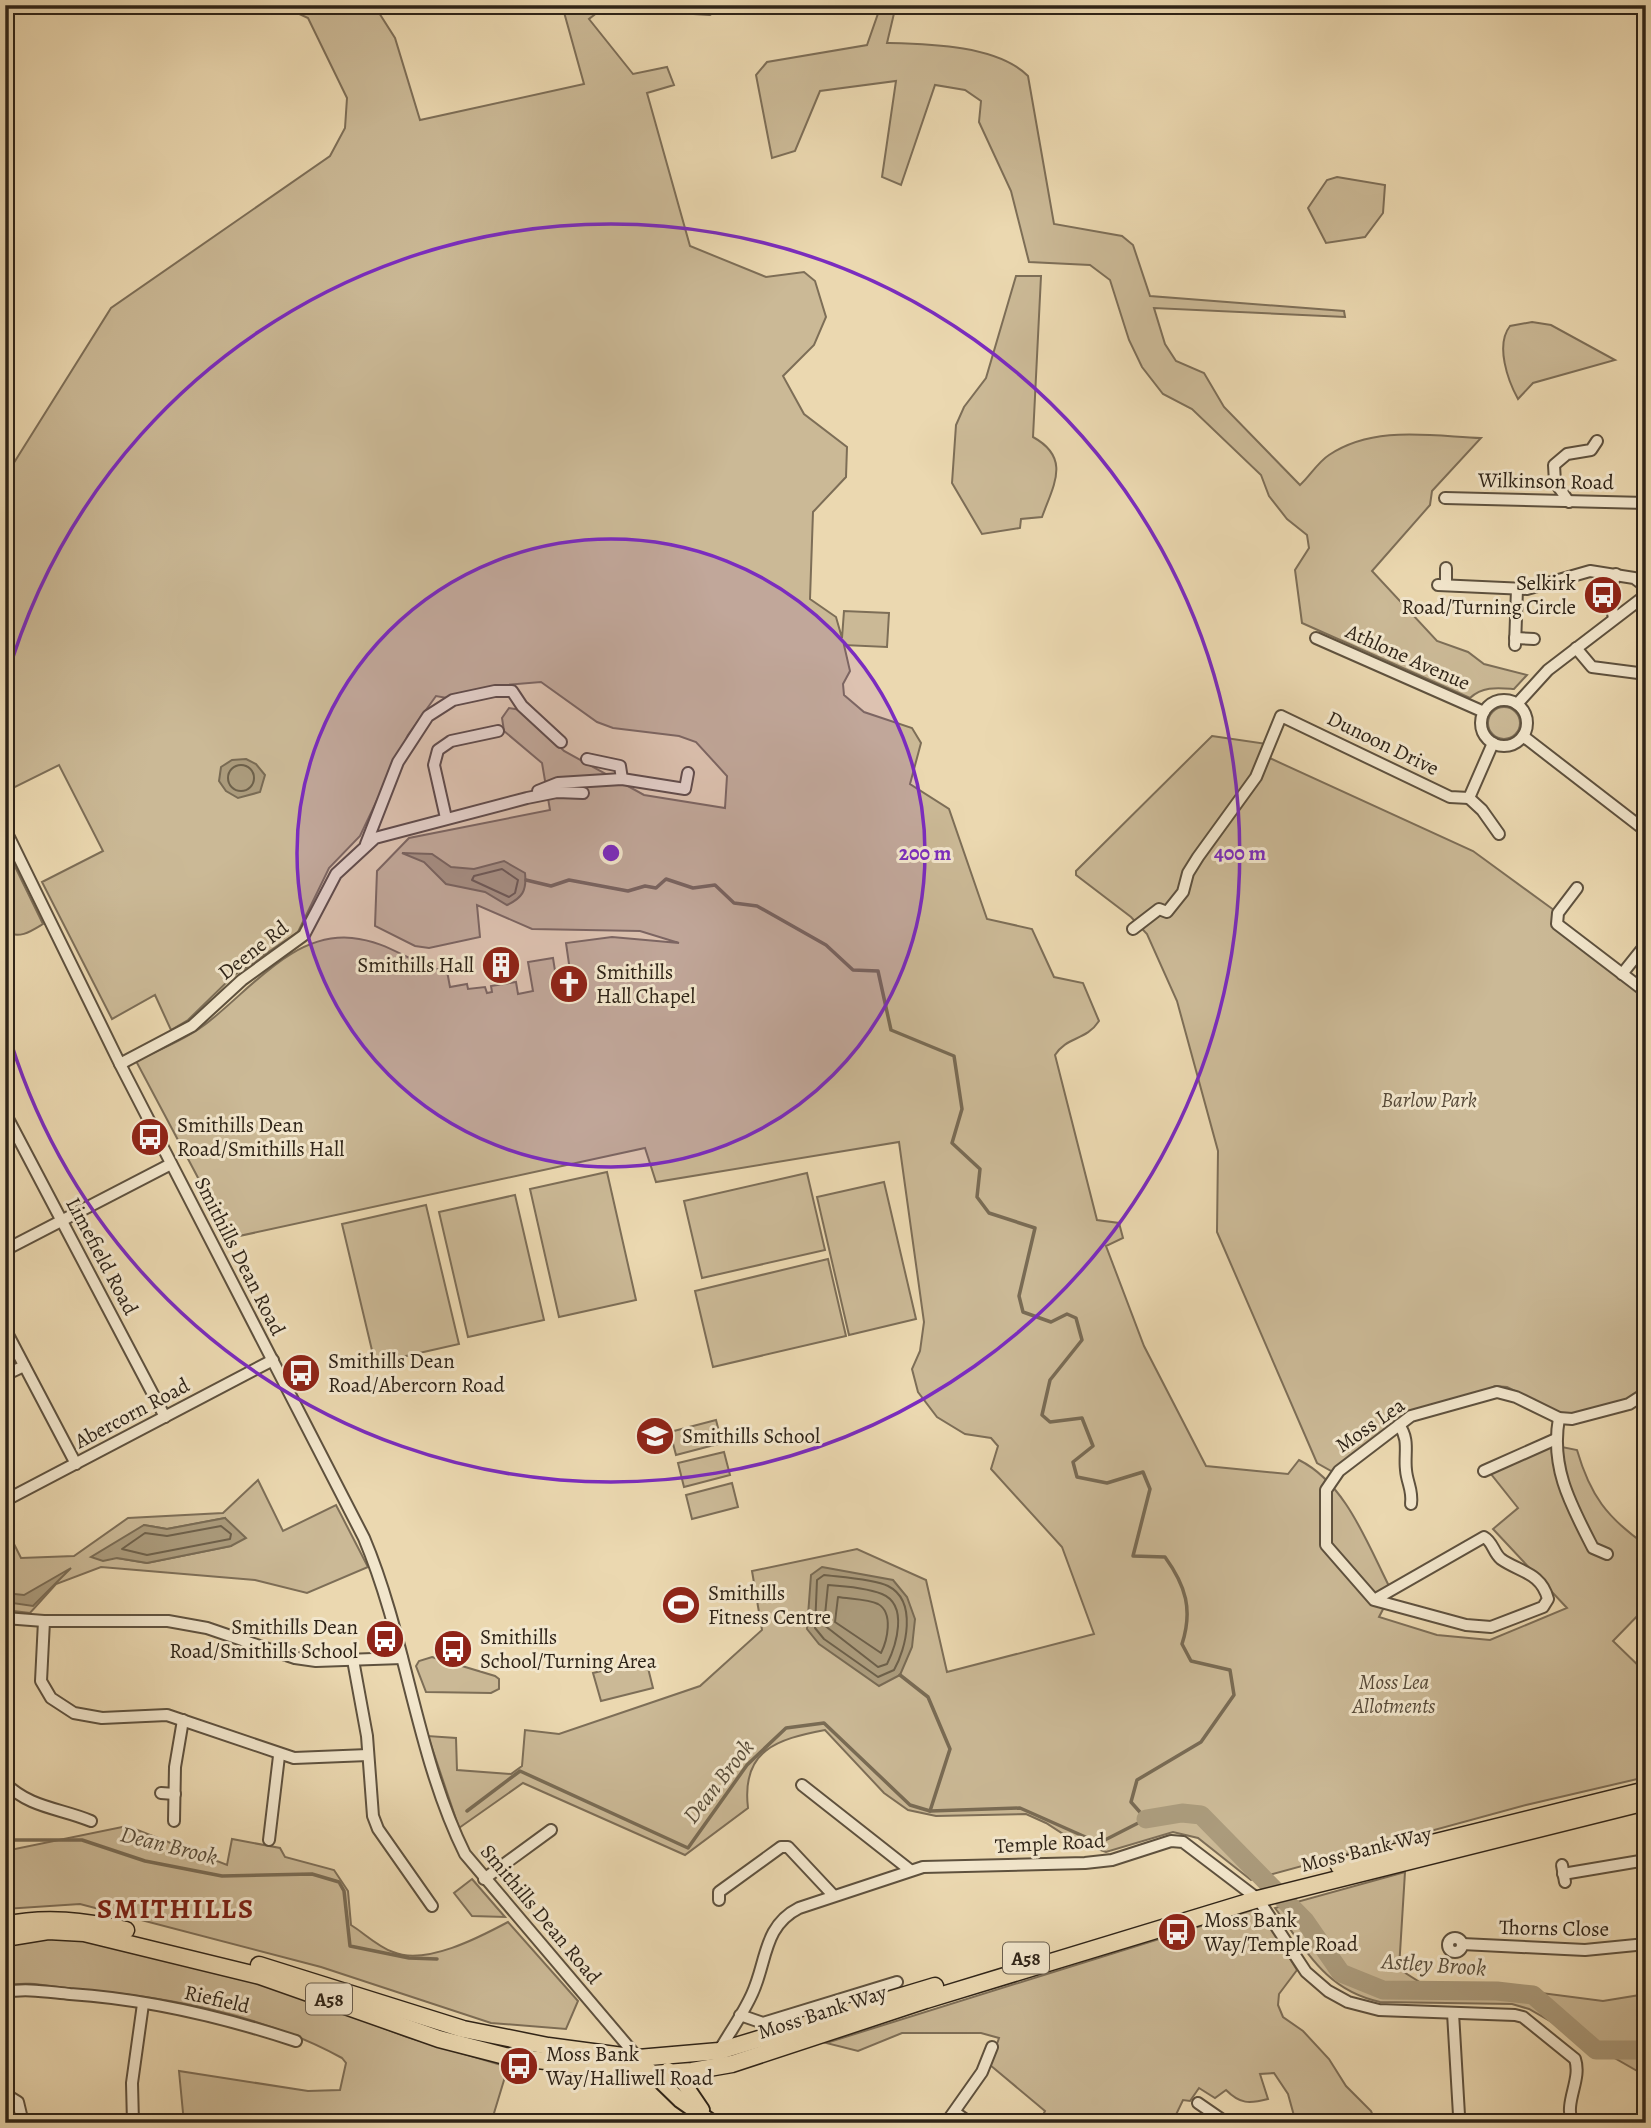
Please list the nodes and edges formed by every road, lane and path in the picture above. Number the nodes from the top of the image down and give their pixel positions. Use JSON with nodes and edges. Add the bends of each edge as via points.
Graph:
{"nodes":[{"id":1,"x":1597,"y":440,"type":"dead end"},
{"id":2,"x":1445,"y":498,"type":"dead end"},
{"id":3,"x":1569,"y":502,"type":"junction"},
{"id":4,"x":1646,"y":503,"type":"edge"},
{"id":5,"x":1446,"y":568,"type":"dead end"},
{"id":6,"x":1616,"y":575,"type":"junction"},
{"id":7,"x":1646,"y":587,"type":"edge"},
{"id":8,"x":1517,"y":589,"type":"junction"},
{"id":9,"x":1646,"y":595,"type":"edge"},
{"id":10,"x":1614,"y":618,"type":"junction"},
{"id":11,"x":1316,"y":638,"type":"dead end"},
{"id":12,"x":1534,"y":639,"type":"dead end"},
{"id":13,"x":1576,"y":648,"type":"junction"},
{"id":14,"x":1646,"y":674,"type":"edge"},
{"id":15,"x":1517,"y":704,"type":"junction"},
{"id":16,"x":1484,"y":712,"type":"junction"},
{"id":17,"x":498,"y":731,"type":"dead end"},
{"id":18,"x":1523,"y":736,"type":"junction"},
{"id":19,"x":561,"y":742,"type":"dead end"},
{"id":20,"x":1493,"y":743,"type":"junction"},
{"id":21,"x":587,"y":758,"type":"dead end"},
{"id":22,"x":688,"y":773,"type":"dead end"},
{"id":23,"x":622,"y":779,"type":"junction"},
{"id":24,"x":583,"y":793,"type":"dead end"},
{"id":25,"x":527,"y":798,"type":"junction"},
{"id":26,"x":1469,"y":798,"type":"junction"},
{"id":27,"x":446,"y":818,"type":"junction"},
{"id":28,"x":5,"y":829,"type":"edge"},
{"id":29,"x":1646,"y":831,"type":"edge"},
{"id":30,"x":1499,"y":834,"type":"dead end"},
{"id":31,"x":366,"y":845,"type":"junction"},
{"id":32,"x":1577,"y":888,"type":"dead end"},
{"id":33,"x":1133,"y":929,"type":"dead end"},
{"id":34,"x":1646,"y":944,"type":"edge"},
{"id":35,"x":1622,"y":974,"type":"junction"},
{"id":36,"x":1646,"y":992,"type":"edge"},
{"id":37,"x":120,"y":1064,"type":"junction"},
{"id":38,"x":5,"y":1113,"type":"edge"},
{"id":39,"x":171,"y":1164,"type":"junction"},
{"id":40,"x":62,"y":1220,"type":"junction"},
{"id":41,"x":5,"y":1250,"type":"edge"},
{"id":42,"x":5,"y":1329,"type":"edge"},
{"id":43,"x":272,"y":1360,"type":"junction"},
{"id":44,"x":24,"y":1366,"type":"junction"},
{"id":45,"x":5,"y":1375,"type":"edge"},
{"id":46,"x":1646,"y":1394,"type":"edge"},
{"id":47,"x":165,"y":1417,"type":"junction"},
{"id":48,"x":1559,"y":1418,"type":"junction"},
{"id":49,"x":1399,"y":1425,"type":"junction"},
{"id":50,"x":1556,"y":1439,"type":"junction"},
{"id":51,"x":76,"y":1464,"type":"junction"},
{"id":52,"x":1483,"y":1471,"type":"dead end"},
{"id":53,"x":8,"y":1499,"type":"dead end"},
{"id":54,"x":1411,"y":1504,"type":"dead end"},
{"id":55,"x":1607,"y":1554,"type":"dead end"},
{"id":56,"x":1374,"y":1600,"type":"junction"},
{"id":57,"x":5,"y":1618,"type":"edge"},
{"id":58,"x":44,"y":1621,"type":"junction"},
{"id":59,"x":402,"y":1658,"type":"junction"},
{"id":60,"x":353,"y":1660,"type":"junction"},
{"id":61,"x":183,"y":1720,"type":"junction"},
{"id":62,"x":368,"y":1755,"type":"junction"},
{"id":63,"x":279,"y":1756,"type":"junction"},
{"id":64,"x":5,"y":1783,"type":"edge"},
{"id":65,"x":809,"y":1786,"type":"dead end"},
{"id":66,"x":1646,"y":1790,"type":"edge"},
{"id":67,"x":161,"y":1793,"type":"dead end"},
{"id":68,"x":175,"y":1794,"type":"junction"},
{"id":69,"x":1646,"y":1802,"type":"edge"},
{"id":70,"x":174,"y":1821,"type":"dead end"},
{"id":71,"x":86,"y":1822,"type":"dead end"},
{"id":72,"x":551,"y":1829,"type":"dead end"},
{"id":73,"x":269,"y":1840,"type":"dead end"},
{"id":74,"x":1646,"y":1860,"type":"edge"},
{"id":75,"x":910,"y":1870,"type":"junction"},
{"id":76,"x":1563,"y":1874,"type":"dead end"},
{"id":77,"x":484,"y":1879,"type":"junction"},
{"id":78,"x":833,"y":1895,"type":"junction"},
{"id":79,"x":1253,"y":1895,"type":"junction"},
{"id":80,"x":719,"y":1900,"type":"dead end"},
{"id":81,"x":432,"y":1906,"type":"dead end"},
{"id":82,"x":5,"y":1925,"type":"edge"},
{"id":83,"x":5,"y":1938,"type":"edge"},
{"id":84,"x":1462,"y":1944,"type":"dead end"},
{"id":85,"x":1646,"y":1944,"type":"edge"},
{"id":86,"x":897,"y":1982,"type":"dead end"},
{"id":87,"x":6,"y":1996,"type":"edge"},
{"id":88,"x":143,"y":2004,"type":"junction"},
{"id":89,"x":1453,"y":2013,"type":"junction"},
{"id":90,"x":740,"y":2015,"type":"junction"},
{"id":91,"x":296,"y":2041,"type":"dead end"},
{"id":92,"x":992,"y":2047,"type":"dead end"},
{"id":93,"x":719,"y":2051,"type":"junction"},
{"id":94,"x":638,"y":2058,"type":"junction"},
{"id":95,"x":673,"y":2073,"type":"junction"},
{"id":96,"x":652,"y":2074,"type":"junction"},
{"id":97,"x":5,"y":2094,"type":"edge"},
{"id":98,"x":1198,"y":2103,"type":"dead end"},
{"id":99,"x":1456,"y":2109,"type":"dead end"},
{"id":100,"x":956,"y":2113,"type":"junction"},
{"id":101,"x":711,"y":2121,"type":"edge"},
{"id":102,"x":23,"y":2123,"type":"edge"},
{"id":103,"x":133,"y":2123,"type":"edge"},
{"id":104,"x":910,"y":2123,"type":"edge"},
{"id":105,"x":921,"y":2123,"type":"edge"},
{"id":106,"x":946,"y":2123,"type":"edge"},
{"id":107,"x":970,"y":2123,"type":"edge"},
{"id":108,"x":1227,"y":2123,"type":"edge"},
{"id":109,"x":1572,"y":2123,"type":"edge"}],
"edges":[{"from":1,"to":3,"type":"street","via":[[1591,450],[1567,454],[1554,465],[1555,482]]},
{"from":2,"to":3,"type":"street","name":"Wilkinson Road"},
{"from":3,"to":4,"type":"street","name":"Wilkinson Road"},
{"from":5,"to":8,"type":"street","via":[[1442,585]]},
{"from":6,"to":7,"type":"street","via":[[1634,578]]},
{"from":6,"to":8,"type":"street","via":[[1590,571]]},
{"from":6,"to":10,"type":"street","via":[[1609,594]]},
{"from":8,"to":12,"type":"street","via":[[1515,641]]},
{"from":9,"to":10,"type":"street"},
{"from":10,"to":13,"type":"street"},
{"from":11,"to":16,"type":"street","name":"Athlone Avenue"},
{"from":13,"to":14,"type":"street","via":[[1592,667]]},
{"from":13,"to":15,"type":"street","via":[[1539,678]]},
{"from":15,"to":16,"type":"street","name":"Athlone Avenue","via":[[1496,701]]},
{"from":15,"to":18,"type":"street","via":[[1527,720]]},
{"from":16,"to":20,"type":"street","name":"Athlone Avenue","via":[[1482,730]]},
{"from":17,"to":27,"type":"street","via":[[451,741],[438,750],[434,765]]},
{"from":18,"to":20,"type":"street","via":[[1510,745]]},
{"from":18,"to":29,"type":"street"},
{"from":19,"to":31,"type":"street","via":[[522,706],[519,693],[506,689],[439,707],[398,762]]},
{"from":20,"to":26,"type":"street"},
{"from":21,"to":23,"type":"street","via":[[618,764]]},
{"from":22,"to":23,"type":"street","via":[[685,789]]},
{"from":23,"to":25,"type":"street","via":[[558,783]]},
{"from":24,"to":25,"type":"street","name":"Deene Rd"},
{"from":25,"to":27,"type":"street","name":"Deene Rd"},
{"from":26,"to":30,"type":"street"},
{"from":26,"to":33,"type":"street","name":"Dunoon Drive","via":[[1450,797],[1281,716],[1256,777],[1198,857],[1183,892],[1167,912],[1159,909]]},
{"from":27,"to":31,"type":"street","name":"Deene Rd","via":[[382,834]]},
{"from":28,"to":37,"type":"street","name":"Smithills Dean Road"},
{"from":31,"to":37,"type":"street","name":"Deene Rd","via":[[336,874],[304,934],[242,980],[192,1026]]},
{"from":32,"to":35,"type":"street","via":[[1558,913],[1557,924]]},
{"from":34,"to":35,"type":"street"},
{"from":35,"to":36,"type":"street"},
{"from":37,"to":39,"type":"street","name":"Smithills Dean Road"},
{"from":38,"to":40,"type":"street","name":"Limefield Road"},
{"from":39,"to":40,"type":"street"},
{"from":39,"to":43,"type":"street","name":"Smithills Dean Road"},
{"from":40,"to":41,"type":"street"},
{"from":40,"to":47,"type":"street","name":"Limefield Road"},
{"from":42,"to":44,"type":"street"},
{"from":43,"to":47,"type":"street","name":"Abercorn Road"},
{"from":43,"to":59,"type":"street","name":"Smithills Dean Road","via":[[382,1579]]},
{"from":44,"to":45,"type":"street"},
{"from":44,"to":51,"type":"street"},
{"from":46,"to":48,"type":"street","via":[[1629,1404],[1572,1419]]},
{"from":47,"to":51,"type":"street","name":"Abercorn Road"},
{"from":48,"to":49,"type":"street","name":"Moss Lea","via":[[1497,1392],[1411,1416]]},
{"from":48,"to":50,"type":"street"},
{"from":49,"to":54,"type":"street","via":[[1406,1436]]},
{"from":49,"to":56,"type":"street","name":"Moss Lea","via":[[1339,1471],[1326,1490],[1326,1545]]},
{"from":50,"to":52,"type":"street"},
{"from":50,"to":55,"type":"street","via":[[1562,1486],[1593,1549]]},
{"from":51,"to":53,"type":"street","name":"Abercorn Road"},
{"from":56,"to":56,"type":"street","via":[[1466,1625],[1491,1627],[1543,1607],[1548,1599],[1535,1578],[1503,1560],[1484,1536]]},
{"from":57,"to":58,"type":"street"},
{"from":58,"to":60,"type":"street","via":[[187,1623],[295,1658]]},
{"from":58,"to":61,"type":"street","via":[[41,1681],[62,1706],[87,1717],[167,1715]]},
{"from":59,"to":60,"type":"street"},
{"from":59,"to":77,"type":"street","name":"Smithills Dean Road","via":[[451,1826]]},
{"from":60,"to":62,"type":"street"},
{"from":61,"to":63,"type":"street"},
{"from":61,"to":68,"type":"street"},
{"from":62,"to":63,"type":"street"},
{"from":62,"to":81,"type":"street","via":[[377,1829],[413,1888]]},
{"from":63,"to":73,"type":"street"},
{"from":64,"to":71,"type":"street","via":[[34,1804],[66,1811]]},
{"from":65,"to":75,"type":"street"},
{"from":66,"to":79,"type":"highway","name":"Moss Bank Way","number":"A58","via":[[1413,1846]]},
{"from":67,"to":68,"type":"street"},
{"from":68,"to":70,"type":"street"},
{"from":69,"to":79,"type":"highway","name":"Moss Bank Way","number":"A58"},
{"from":72,"to":77,"type":"street"},
{"from":74,"to":76,"type":"street"},
{"from":75,"to":78,"type":"street","name":"Temple Road"},
{"from":75,"to":79,"type":"street","name":"Temple Road","via":[[1112,1860],[1171,1841],[1194,1848]]},
{"from":77,"to":94,"type":"street","name":"Smithills Dean Road"},
{"from":78,"to":80,"type":"street","via":[[794,1850],[781,1847],[719,1892]]},
{"from":78,"to":90,"type":"street","name":"Temple Road","via":[[799,1908],[778,1924]]},
{"from":79,"to":89,"type":"street","name":"Temple Road","via":[[1306,1972],[1328,1992],[1369,2009]]},
{"from":79,"to":93,"type":"highway","name":"Moss Bank Way","number":"A58"},
{"from":79,"to":95,"type":"highway","name":"Moss Bank Way","number":"A58","via":[[732,2064]]},
{"from":82,"to":94,"type":"highway","name":"Moss Bank Way","number":"A58","via":[[85,1921],[286,1972],[463,2029]]},
{"from":83,"to":96,"type":"highway","name":"Moss Bank Way","number":"A58","via":[[48,1931],[123,1940],[260,1976],[471,2048]]},
{"from":84,"to":85,"type":"street","name":"Thorns Close","via":[[1586,1951]]},
{"from":86,"to":90,"type":"street","via":[[763,2023]]},
{"from":87,"to":88,"type":"street","name":"Riefield","via":[[31,1990]]},
{"from":88,"to":91,"type":"street","name":"Riefield","via":[[206,2014],[279,2041]]},
{"from":88,"to":103,"type":"street","via":[[127,2082]]},
{"from":89,"to":99,"type":"street"},
{"from":89,"to":109,"type":"street","name":"Temple Road","via":[[1499,2012],[1523,2018],[1572,2054],[1577,2066]]},
{"from":90,"to":93,"type":"street","name":"Temple Road"},
{"from":92,"to":100,"type":"street"},
{"from":93,"to":94,"type":"highway","name":"Moss Bank Way","number":"A58"},
{"from":94,"to":95,"type":"main road"},
{"from":94,"to":96,"type":"main road"},
{"from":95,"to":96,"type":"highway","name":"Moss Bank Way","number":"A58"},
{"from":95,"to":101,"type":"main road"},
{"from":96,"to":101,"type":"main road"},
{"from":97,"to":102,"type":"street","via":[[18,2102]]},
{"from":98,"to":108,"type":"street"},
{"from":100,"to":106,"type":"street"},
{"from":100,"to":107,"type":"street"},
{"from":104,"to":105,"type":"street"}]}
